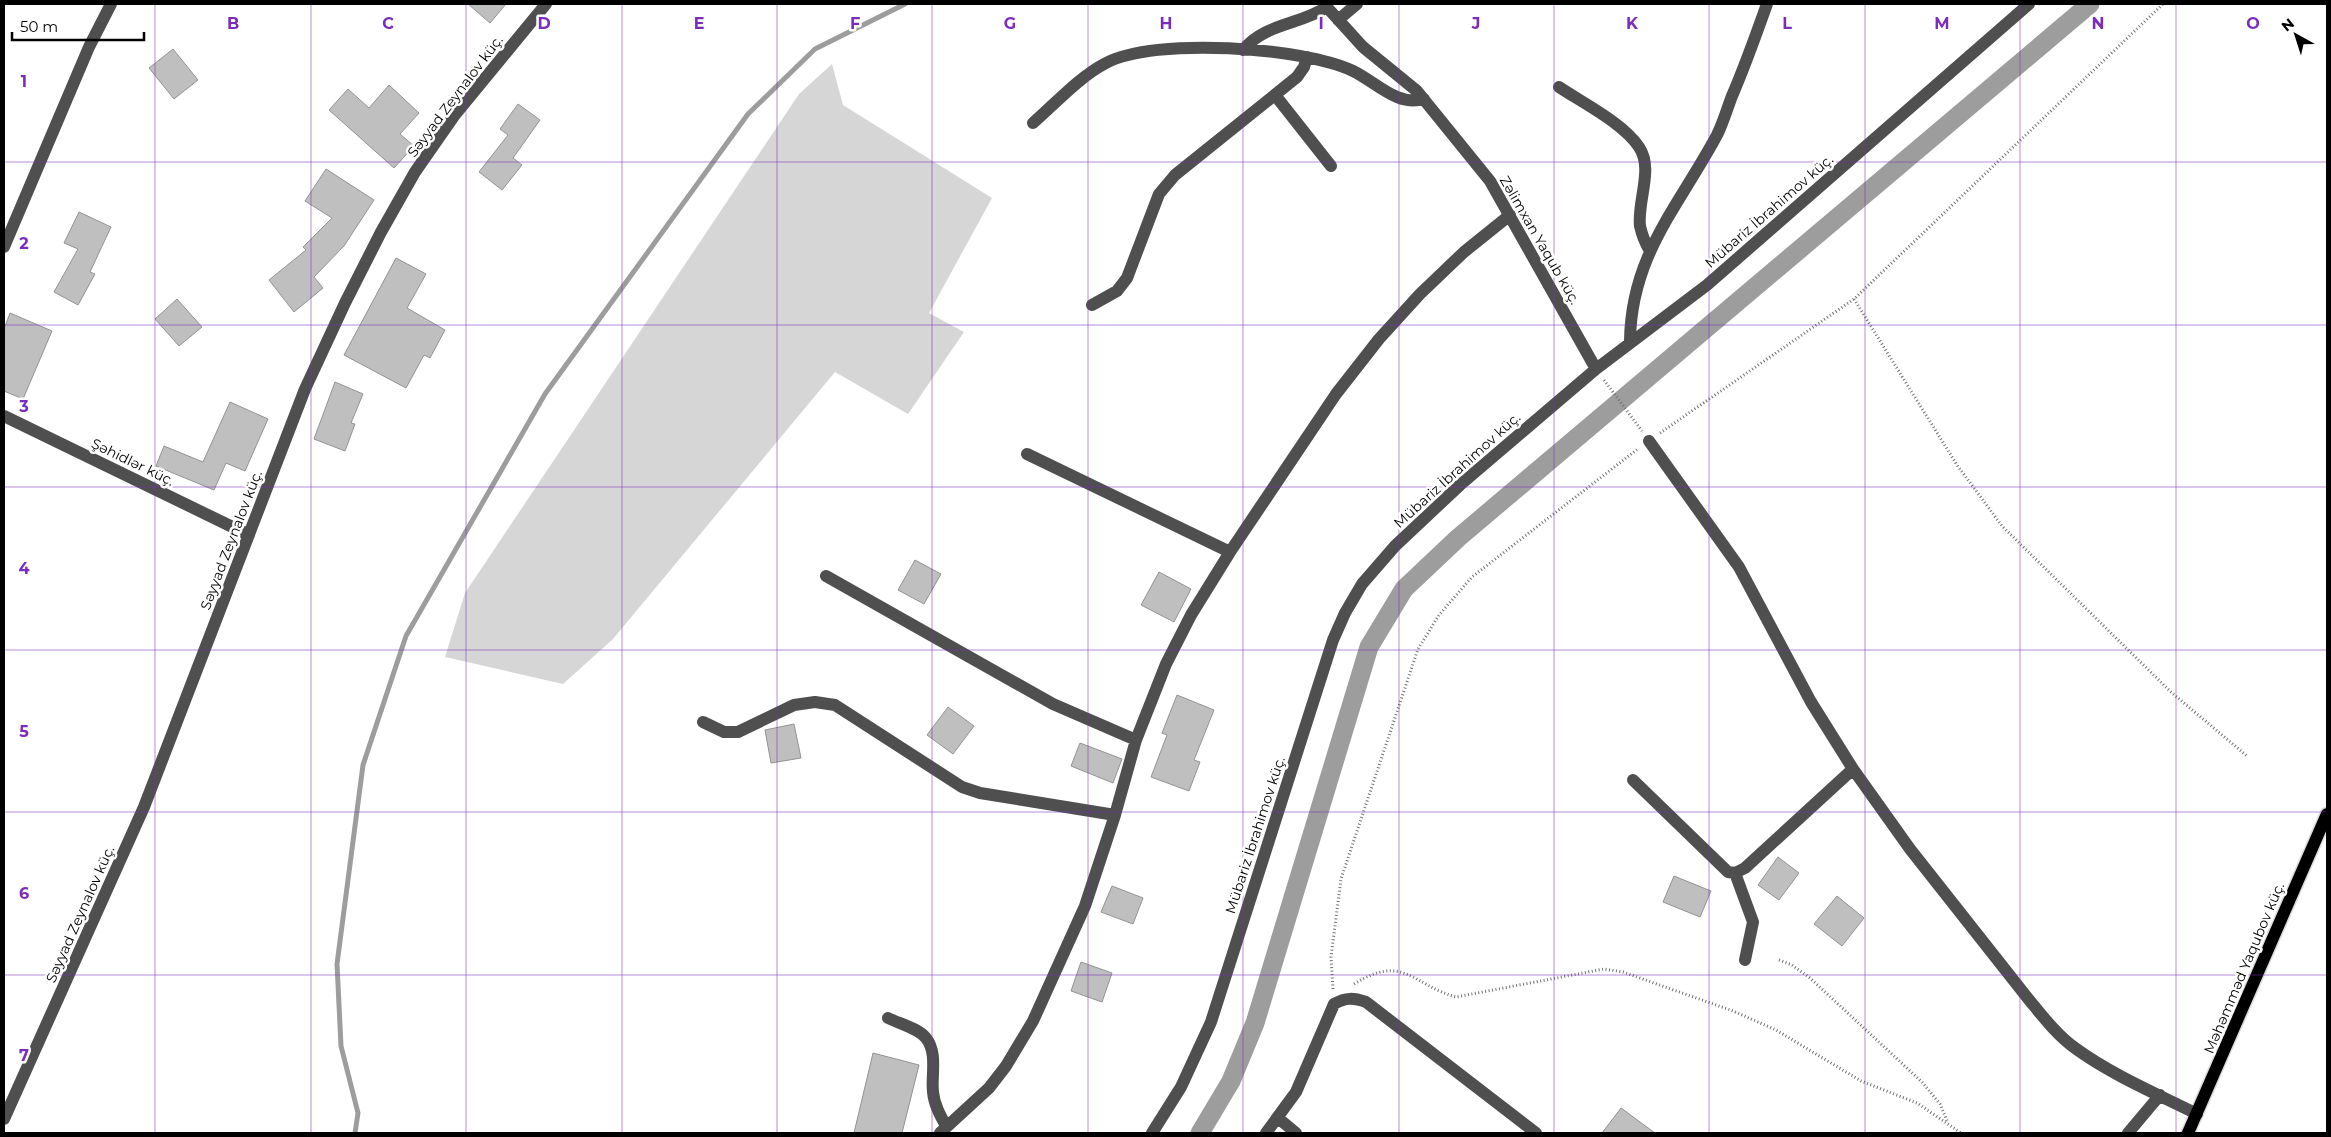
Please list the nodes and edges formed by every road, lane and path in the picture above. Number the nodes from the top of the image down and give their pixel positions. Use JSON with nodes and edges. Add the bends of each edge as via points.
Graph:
{"nodes":[{"id":1,"x":111,"y":4,"type":"edge"},
{"id":2,"x":546,"y":4,"type":"edge"},
{"id":3,"x":1357,"y":4,"type":"edge"},
{"id":4,"x":1767,"y":4,"type":"edge"},
{"id":5,"x":2029,"y":4,"type":"edge"},
{"id":6,"x":1326,"y":5,"type":"edge"},
{"id":7,"x":1338,"y":20,"type":"junction"},
{"id":8,"x":1244,"y":50,"type":"junction"},
{"id":9,"x":1307,"y":57,"type":"junction"},
{"id":10,"x":1559,"y":87,"type":"dead end"},
{"id":11,"x":1275,"y":95,"type":"junction"},
{"id":12,"x":1424,"y":99,"type":"junction"},
{"id":13,"x":1033,"y":123,"type":"dead end"},
{"id":14,"x":1331,"y":166,"type":"dead end"},
{"id":15,"x":1510,"y":215,"type":"junction"},
{"id":16,"x":4,"y":247,"type":"edge"},
{"id":17,"x":1650,"y":251,"type":"junction"},
{"id":18,"x":1854,"y":299,"type":"dead end"},
{"id":19,"x":1092,"y":305,"type":"dead end"},
{"id":20,"x":1630,"y":341,"type":"junction"},
{"id":21,"x":1596,"y":369,"type":"junction"},
{"id":22,"x":4,"y":416,"type":"edge"},
{"id":23,"x":1649,"y":441,"type":"joint"},
{"id":24,"x":1027,"y":454,"type":"dead end"},
{"id":25,"x":249,"y":535,"type":"junction"},
{"id":26,"x":1230,"y":552,"type":"junction"},
{"id":27,"x":826,"y":576,"type":"dead end"},
{"id":28,"x":703,"y":722,"type":"dead end"},
{"id":29,"x":1136,"y":740,"type":"junction"},
{"id":30,"x":2247,"y":756,"type":"dead end"},
{"id":31,"x":1853,"y":769,"type":"junction"},
{"id":32,"x":1633,"y":780,"type":"dead end"},
{"id":33,"x":2327,"y":814,"type":"edge"},
{"id":34,"x":1115,"y":815,"type":"junction"},
{"id":35,"x":1735,"y":873,"type":"junction"},
{"id":36,"x":1745,"y":960,"type":"dead end"},
{"id":37,"x":1779,"y":960,"type":"dead end"},
{"id":38,"x":1352,"y":985,"type":"dead end"},
{"id":39,"x":888,"y":1018,"type":"dead end"},
{"id":40,"x":2160,"y":1095,"type":"junction"},
{"id":41,"x":2197,"y":1114,"type":"junction"},
{"id":42,"x":1278,"y":1118,"type":"junction"},
{"id":43,"x":4,"y":1119,"type":"edge"},
{"id":44,"x":1949,"y":1123,"type":"junction"},
{"id":45,"x":943,"y":1129,"type":"edge"},
{"id":46,"x":1152,"y":1133,"type":"edge"},
{"id":47,"x":1266,"y":1133,"type":"edge"},
{"id":48,"x":1296,"y":1133,"type":"edge"},
{"id":49,"x":1536,"y":1133,"type":"edge"},
{"id":50,"x":1961,"y":1133,"type":"edge"},
{"id":51,"x":2128,"y":1133,"type":"edge"},
{"id":52,"x":2188,"y":1133,"type":"edge"}],
"edges":[{"from":1,"to":16,"type":"street","via":[[89,47]]},
{"from":2,"to":25,"type":"street","name":"Səyyad Zeynalov küç.","via":[[454,116],[415,172],[381,232],[305,389]]},
{"from":3,"to":7,"type":"street"},
{"from":4,"to":17,"type":"street","via":[[1718,134],[1668,214]]},
{"from":5,"to":20,"type":"street","name":"Mübariz İbrahimov küç.","via":[[1707,285]]},
{"from":6,"to":7,"type":"street","name":"Zəlimxan Yaqub küç."},
{"from":6,"to":8,"type":"street","via":[[1316,14],[1252,38]]},
{"from":7,"to":12,"type":"street","name":"Zəlimxan Yaqub küç.","via":[[1363,47]]},
{"from":8,"to":9,"type":"street"},
{"from":8,"to":13,"type":"street","via":[[1156,49],[1124,55],[1086,77]]},
{"from":9,"to":11,"type":"street","via":[[1297,77]]},
{"from":9,"to":12,"type":"street","via":[[1352,71],[1409,102]]},
{"from":10,"to":17,"type":"street","via":[[1616,125],[1640,148],[1645,163],[1640,224]]},
{"from":11,"to":14,"type":"street"},
{"from":11,"to":19,"type":"street","via":[[1175,175],[1160,194],[1127,278],[1117,291]]},
{"from":12,"to":15,"type":"street","name":"Zəlimxan Yaqub küç.","via":[[1490,181]]},
{"from":15,"to":21,"type":"street","name":"Zəlimxan Yaqub küç."},
{"from":15,"to":26,"type":"street","via":[[1457,258],[1379,339],[1336,394]]},
{"from":17,"to":20,"type":"street","via":[[1636,290]]},
{"from":18,"to":30,"type":"path","via":[[1957,466],[2002,526],[2172,693]]},
{"from":20,"to":21,"type":"street","name":"Mübariz İbrahimov küç."},
{"from":21,"to":23,"type":"path"},
{"from":21,"to":46,"type":"street","name":"Mübariz İbrahimov küç.","via":[[1460,485],[1395,546],[1362,584],[1345,613],[1333,640],[1212,1022],[1181,1087]]},
{"from":22,"to":25,"type":"street","name":"Şəhidlər küç."},
{"from":23,"to":31,"type":"street","via":[[1739,567],[1810,702]]},
{"from":24,"to":26,"type":"street"},
{"from":25,"to":43,"type":"street","name":"Səyyad Zeynalov küç.","via":[[144,807]]},
{"from":26,"to":29,"type":"street","via":[[1166,664]]},
{"from":27,"to":29,"type":"street","via":[[1053,704]]},
{"from":28,"to":34,"type":"street","via":[[724,732],[738,732],[794,705],[815,702],[835,705],[962,786],[980,793]]},
{"from":29,"to":34,"type":"street"},
{"from":31,"to":35,"type":"street","via":[[1745,868]]},
{"from":31,"to":40,"type":"street","via":[[1910,849],[2050,1026],[2093,1060]]},
{"from":32,"to":35,"type":"street","via":[[1728,872]]},
{"from":33,"to":41,"type":"main road","name":"Məhəmməd Yaqubov küç."},
{"from":34,"to":45,"type":"street","via":[[1085,906],[1033,1021],[989,1088]]},
{"from":35,"to":36,"type":"street","via":[[1753,922]]},
{"from":37,"to":44,"type":"path","via":[[1810,978],[1922,1082],[1940,1104]]},
{"from":38,"to":44,"type":"path","via":[[1368,975],[1390,969],[1456,997],[1604,969],[1623,972],[1733,1011],[1776,1030],[1861,1081],[1917,1103]]},
{"from":39,"to":45,"type":"street","via":[[918,1031],[933,1051],[933,1094]]},
{"from":40,"to":41,"type":"street"},
{"from":40,"to":51,"type":"street"},
{"from":41,"to":52,"type":"main road","name":"Məhəmməd Yaqubov küç."},
{"from":42,"to":47,"type":"street"},
{"from":42,"to":48,"type":"street"},
{"from":42,"to":49,"type":"street","via":[[1296,1092],[1334,1004],[1354,998],[1366,1002]]},
{"from":44,"to":50,"type":"path"}]}
